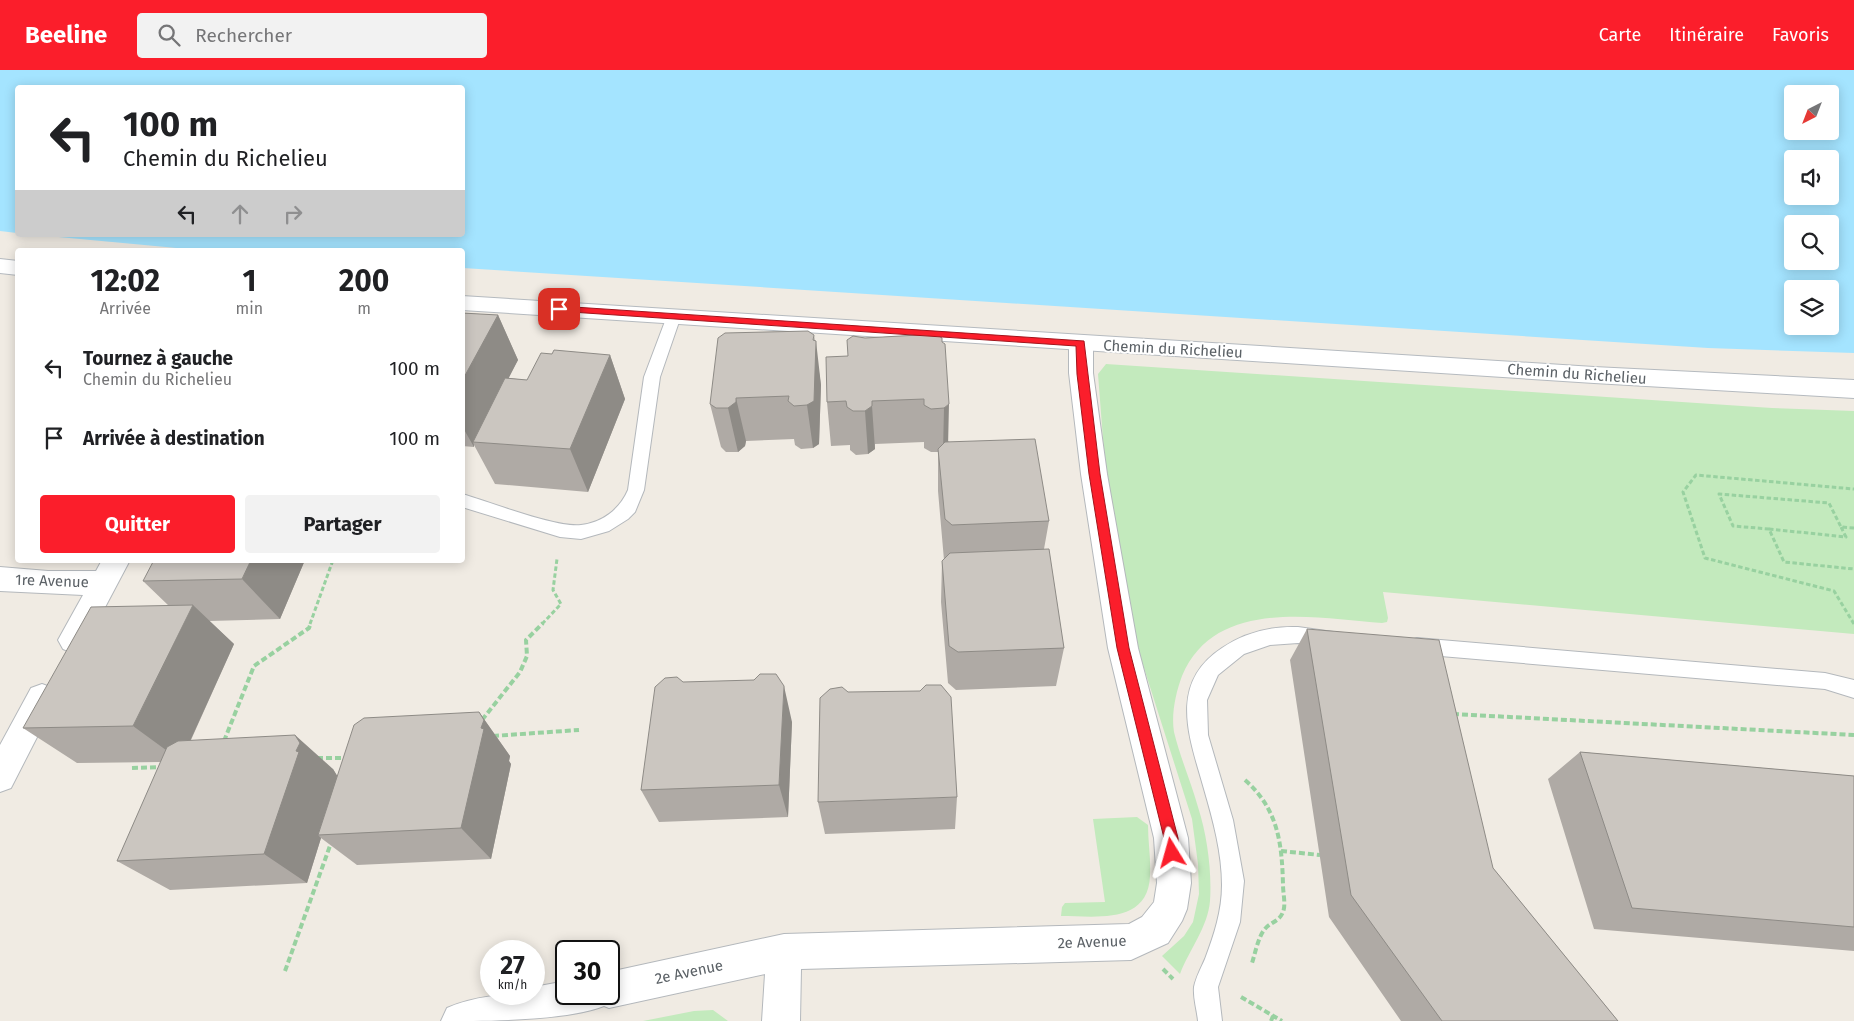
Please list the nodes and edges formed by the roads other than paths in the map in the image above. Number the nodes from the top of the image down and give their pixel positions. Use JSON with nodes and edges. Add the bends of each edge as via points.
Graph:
{"nodes":[{"id":1,"x":0,"y":266,"type":"edge"},
{"id":2,"x":15,"y":268,"type":"edge"},
{"id":3,"x":465,"y":303,"type":"edge"},
{"id":4,"x":674,"y":316,"type":"junction"},
{"id":5,"x":1081,"y":343,"type":"junction"},
{"id":6,"x":1854,"y":389,"type":"edge"},
{"id":7,"x":465,"y":501,"type":"edge"},
{"id":8,"x":110,"y":571,"type":"edge"},
{"id":9,"x":0,"y":579,"type":"edge"},
{"id":10,"x":1348,"y":640,"type":"edge"},
{"id":11,"x":1398,"y":644,"type":"edge"},
{"id":12,"x":1854,"y":689,"type":"edge"},
{"id":13,"x":0,"y":777,"type":"edge"},
{"id":14,"x":784,"y":952,"type":"junction"},
{"id":15,"x":620,"y":988,"type":"edge"},
{"id":16,"x":555,"y":1001,"type":"edge"},
{"id":17,"x":460,"y":1021,"type":"edge"},
{"id":18,"x":781,"y":1021,"type":"edge"},
{"id":19,"x":1210,"y":1021,"type":"edge"}],
"edges":[{"from":1,"to":2,"type":"main road"},
{"from":3,"to":4,"type":"main road","name":"Chemin du Richelieu"},
{"from":4,"to":5,"type":"main road","name":"Chemin du Richelieu"},
{"from":4,"to":7,"type":"lane","via":[[652,377],[636,490],[629,507],[622,514],[598,528],[570,531]]},
{"from":5,"to":6,"type":"main road","name":"Chemin du Richelieu"},
{"from":5,"to":14,"type":"main road","name":"2e Avenue","via":[[1094,474],[1123,648],[1171,838],[1174,883],[1170,909],[1155,930],[1131,942]]},
{"from":8,"to":9,"type":"main road","name":"1re Avenue","via":[[48,583]]},
{"from":8,"to":13,"type":"main road"},
{"from":10,"to":19,"type":"lane","via":[[1288,635],[1261,639],[1223,656],[1209,669],[1200,685],[1196,700],[1200,744],[1220,810],[1233,882],[1229,923],[1206,987]]},
{"from":11,"to":12,"type":"lane","via":[[1825,681]]},
{"from":14,"to":15,"type":"main road","name":"2e Avenue"},
{"from":14,"to":18,"type":"main road"},
{"from":16,"to":17,"type":"main road"}]}
